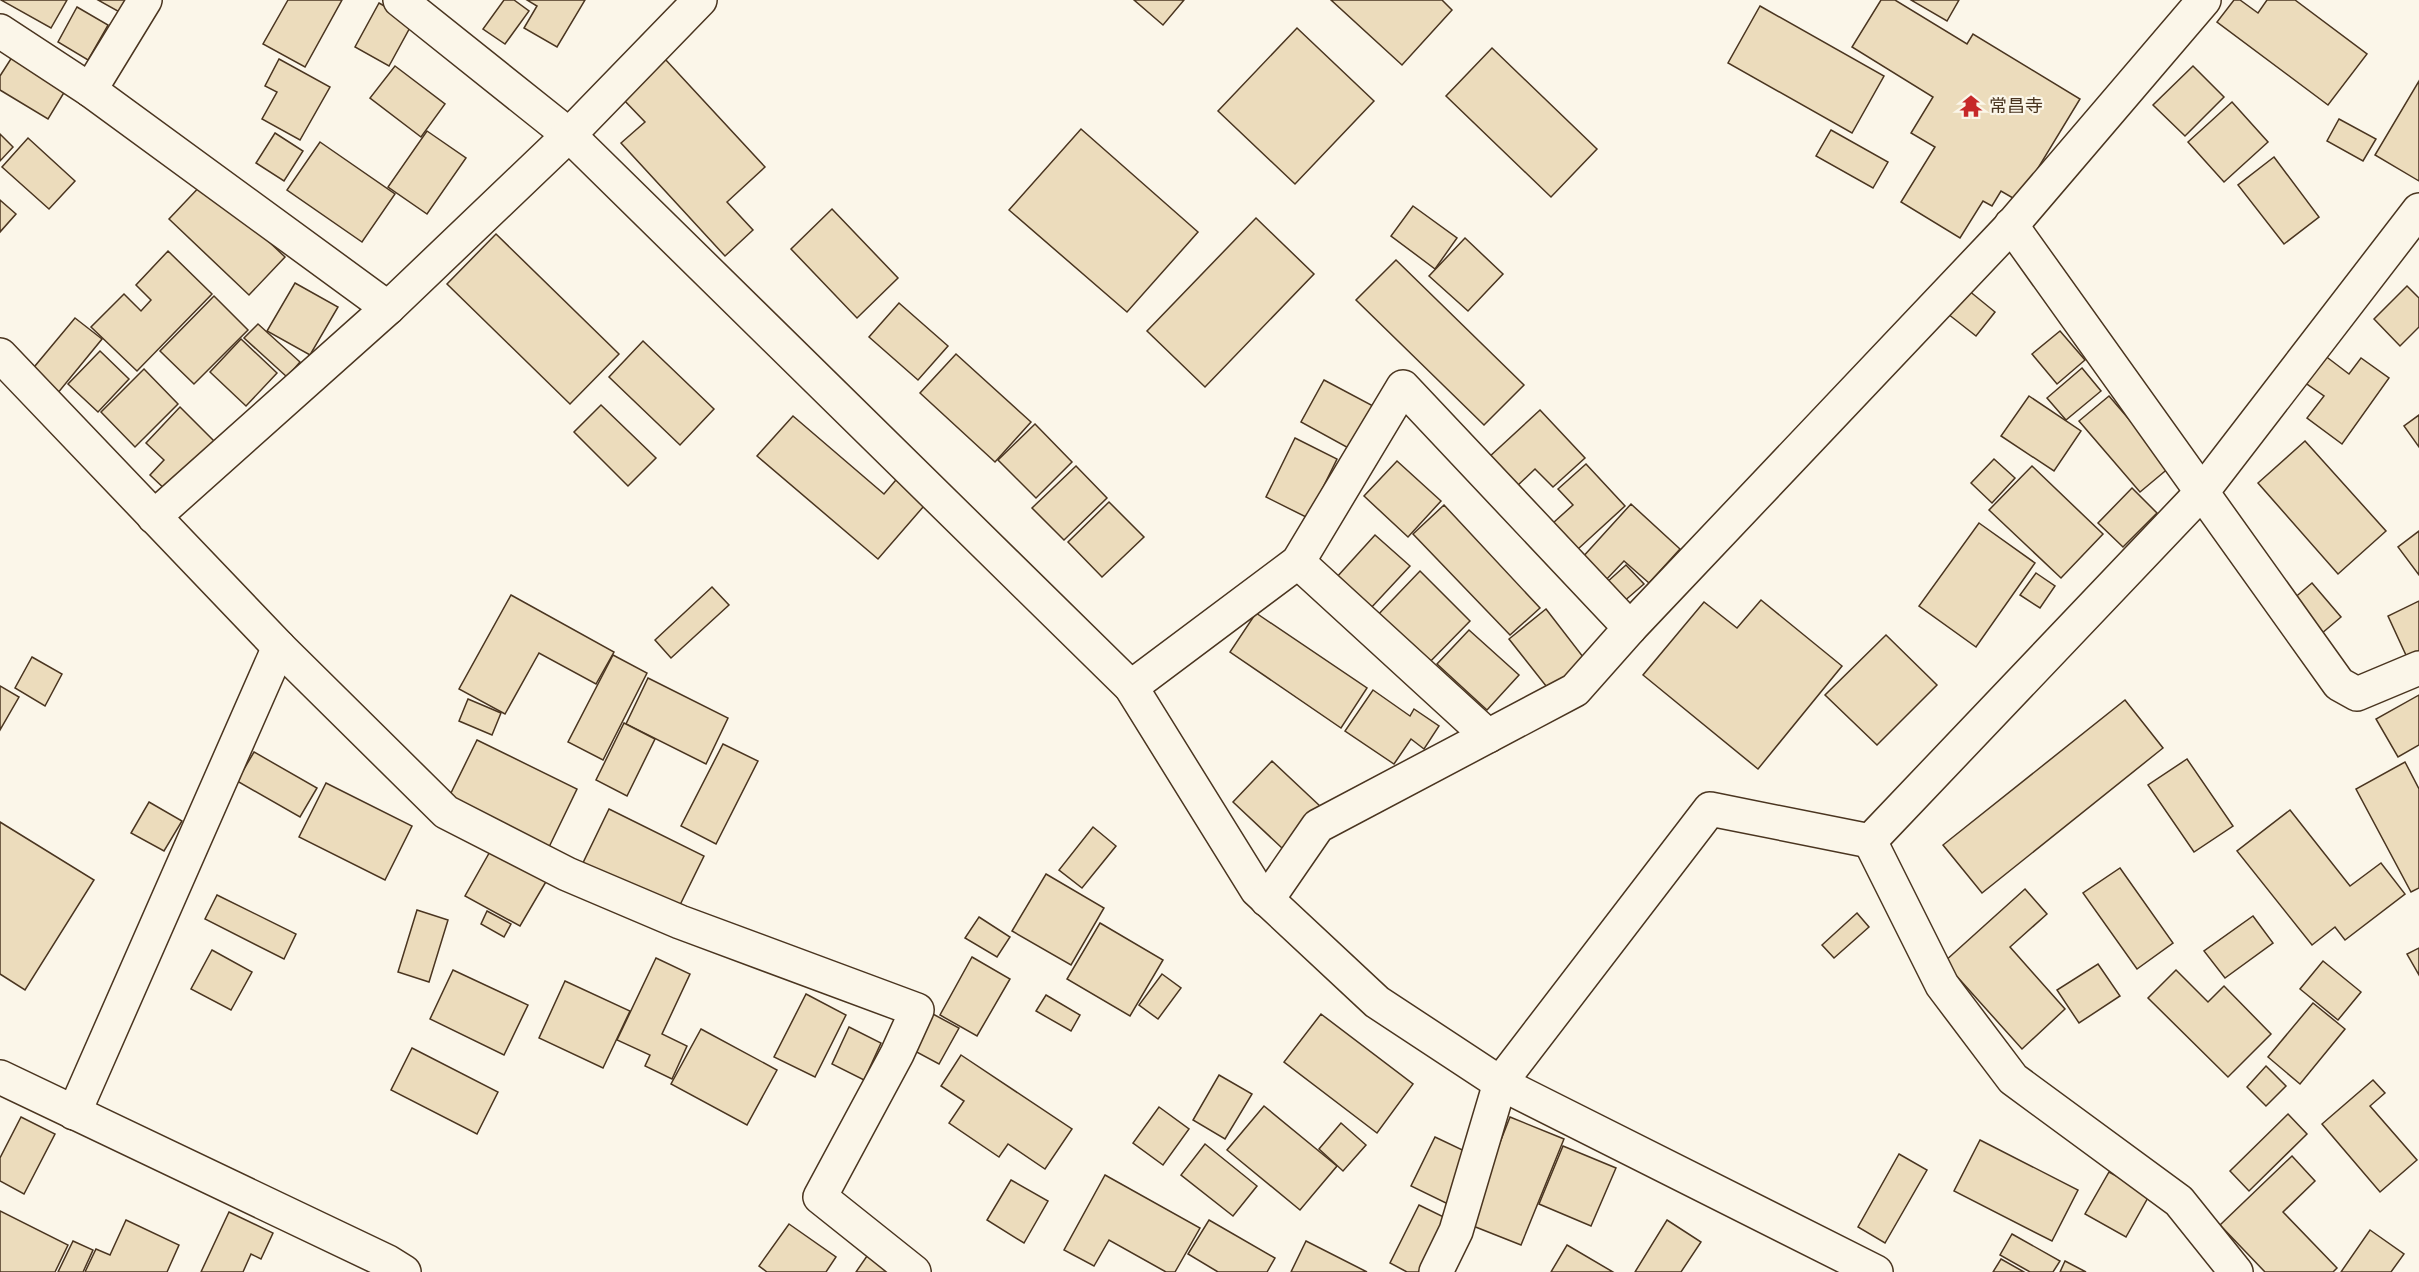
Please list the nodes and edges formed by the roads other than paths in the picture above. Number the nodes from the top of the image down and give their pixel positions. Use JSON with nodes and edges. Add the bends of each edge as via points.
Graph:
{"nodes":[{"id":1,"x":145,"y":0,"type":"edge"},
{"id":2,"x":400,"y":0,"type":"edge"},
{"id":3,"x":700,"y":0,"type":"edge"},
{"id":4,"x":2204,"y":0,"type":"edge"},
{"id":5,"x":0,"y":31,"type":"edge"},
{"id":6,"x":90,"y":90,"type":"junction"},
{"id":7,"x":569,"y":135,"type":"junction"},
{"id":8,"x":2419,"y":210,"type":"edge"},
{"id":9,"x":2011,"y":225,"type":"junction"},
{"id":10,"x":388,"y":308,"type":"junction"},
{"id":11,"x":0,"y":355,"type":"edge"},
{"id":12,"x":2202,"y":492,"type":"junction"},
{"id":13,"x":154,"y":517,"type":"junction"},
{"id":14,"x":1298,"y":562,"type":"junction"},
{"id":15,"x":1630,"y":628,"type":"junction"},
{"id":16,"x":279,"y":647,"type":"junction"},
{"id":17,"x":2419,"y":668,"type":"edge"},
{"id":18,"x":1131,"y":687,"type":"junction"},
{"id":19,"x":1488,"y":736,"type":"junction"},
{"id":20,"x":1870,"y":842,"type":"junction"},
{"id":21,"x":1267,"y":900,"type":"junction"},
{"id":22,"x":0,"y":1077,"type":"edge"},
{"id":23,"x":1500,"y":1083,"type":"junction"},
{"id":24,"x":75,"y":1113,"type":"junction"},
{"id":25,"x":404,"y":1272,"type":"edge"},
{"id":26,"x":914,"y":1272,"type":"edge"},
{"id":27,"x":1436,"y":1272,"type":"edge"},
{"id":28,"x":1875,"y":1272,"type":"edge"},
{"id":29,"x":2236,"y":1272,"type":"edge"}],
"edges":[{"from":1,"to":6,"type":"street"},
{"from":2,"to":7,"type":"street"},
{"from":3,"to":7,"type":"street"},
{"from":4,"to":9,"type":"street"},
{"from":5,"to":6,"type":"street"},
{"from":6,"to":10,"type":"street"},
{"from":7,"to":10,"type":"street"},
{"from":7,"to":18,"type":"street"},
{"from":8,"to":12,"type":"street"},
{"from":9,"to":12,"type":"street"},
{"from":9,"to":15,"type":"street"},
{"from":10,"to":13,"type":"street"},
{"from":11,"to":13,"type":"street"},
{"from":12,"to":17,"type":"street","via":[[2339,684],[2357,694]]},
{"from":12,"to":20,"type":"street"},
{"from":13,"to":16,"type":"street"},
{"from":14,"to":15,"type":"street","via":[[1404,387]]},
{"from":14,"to":18,"type":"street"},
{"from":14,"to":19,"type":"street"},
{"from":15,"to":19,"type":"street","via":[[1575,690]]},
{"from":16,"to":24,"type":"street"},
{"from":16,"to":26,"type":"street","via":[[446,812],[567,874],[680,922],[917,1010],[820,1197]]},
{"from":18,"to":21,"type":"street","via":[[1257,890]]},
{"from":19,"to":21,"type":"street","via":[[1318,826]]},
{"from":20,"to":23,"type":"street","via":[[1710,809]]},
{"from":20,"to":29,"type":"street","via":[[1942,985],[2013,1078],[2179,1201]]},
{"from":21,"to":23,"type":"street","via":[[1377,1002]]},
{"from":22,"to":24,"type":"street"},
{"from":23,"to":27,"type":"street","via":[[1456,1231]]},
{"from":23,"to":28,"type":"street"},
{"from":24,"to":25,"type":"street"}]}
